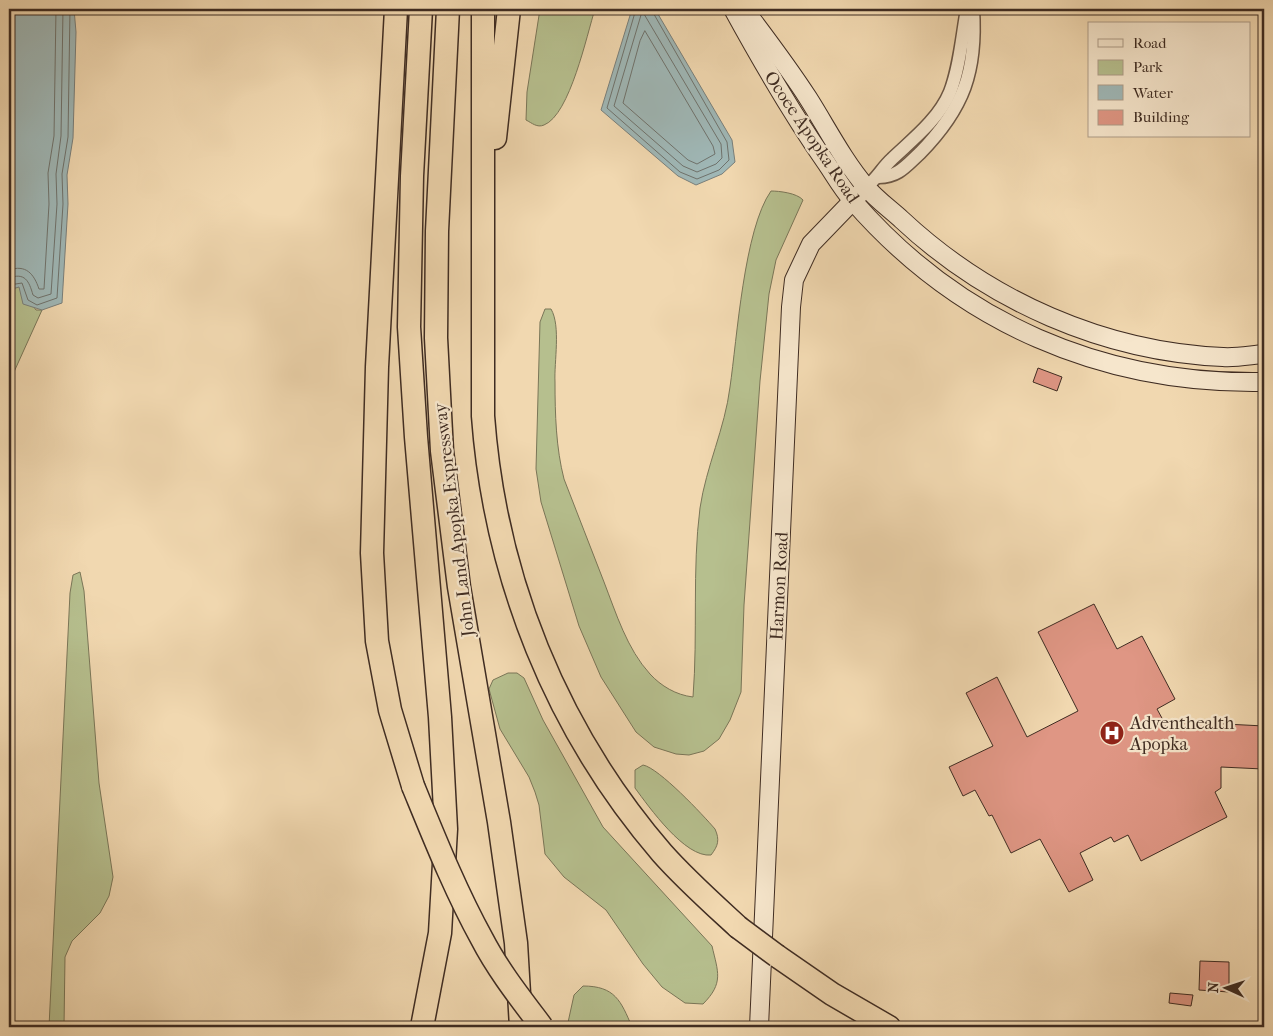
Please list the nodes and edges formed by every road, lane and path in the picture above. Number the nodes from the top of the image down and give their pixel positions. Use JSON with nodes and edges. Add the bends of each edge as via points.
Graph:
{"nodes":[{"id":1,"x":396,"y":9,"type":"edge"},
{"id":2,"x":421,"y":9,"type":"edge"},
{"id":3,"x":448,"y":9,"type":"edge"},
{"id":4,"x":483,"y":9,"type":"edge"},
{"id":5,"x":509,"y":9,"type":"edge"},
{"id":6,"x":733,"y":9,"type":"edge"},
{"id":7,"x":744,"y":9,"type":"edge"},
{"id":8,"x":967,"y":9,"type":"edge"},
{"id":9,"x":973,"y":9,"type":"edge"},
{"id":10,"x":872,"y":182,"type":"junction"},
{"id":11,"x":852,"y":200,"type":"junction"},
{"id":12,"x":483,"y":228,"type":"junction"},
{"id":13,"x":1264,"y":354,"type":"edge"},
{"id":14,"x":1264,"y":382,"type":"edge"},
{"id":15,"x":422,"y":1027,"type":"edge"},
{"id":16,"x":520,"y":1027,"type":"edge"},
{"id":17,"x":542,"y":1027,"type":"edge"},
{"id":18,"x":759,"y":1027,"type":"edge"},
{"id":19,"x":889,"y":1027,"type":"edge"}],
"edges":[{"from":1,"to":17,"type":"highway","bridge":true,"via":[[377,366],[372,553],[377,641],[390,710],[413,786],[452,879],[497,964]]},
{"from":2,"to":15,"type":"highway","name":"John Land Apopka Expressway","via":[[412,176],[409,327],[446,829],[440,933]]},
{"from":3,"to":16,"type":"highway","name":"John Land Apopka Expressway","via":[[437,231],[436,338],[442,451],[459,587],[516,943]]},
{"from":4,"to":12,"type":"highway"},
{"from":5,"to":12,"type":"highway"},
{"from":6,"to":11,"type":"main road","name":"Ocoee Apopka Road","via":[[769,76]]},
{"from":7,"to":10,"type":"main road","name":"Ocoee Apopka Road"},
{"from":8,"to":10,"type":"street","name":"Harmon Road","via":[[950,93],[929,123]]},
{"from":9,"to":10,"type":"street","name":"Harmon Road","via":[[973,57],[969,80],[960,102],[947,124],[911,161],[893,177]]},
{"from":10,"to":11,"type":"main road","name":"Harmon Road"},
{"from":10,"to":13,"type":"main road","name":"Ocoee Apopka Road","via":[[924,240],[957,266],[985,285],[1042,313],[1092,332],[1160,350],[1224,357]]},
{"from":11,"to":14,"type":"main road","name":"Ocoee Apopka Road","via":[[914,262],[946,288],[1031,336],[1119,368],[1223,382]]},
{"from":11,"to":18,"type":"main road","name":"Harmon Road","via":[[811,244],[794,280]]},
{"from":12,"to":19,"type":"highway","bridge":true,"via":[[486,459],[501,539],[526,621],[565,710],[614,790],[667,858],[700,892],[776,956]]}]}
